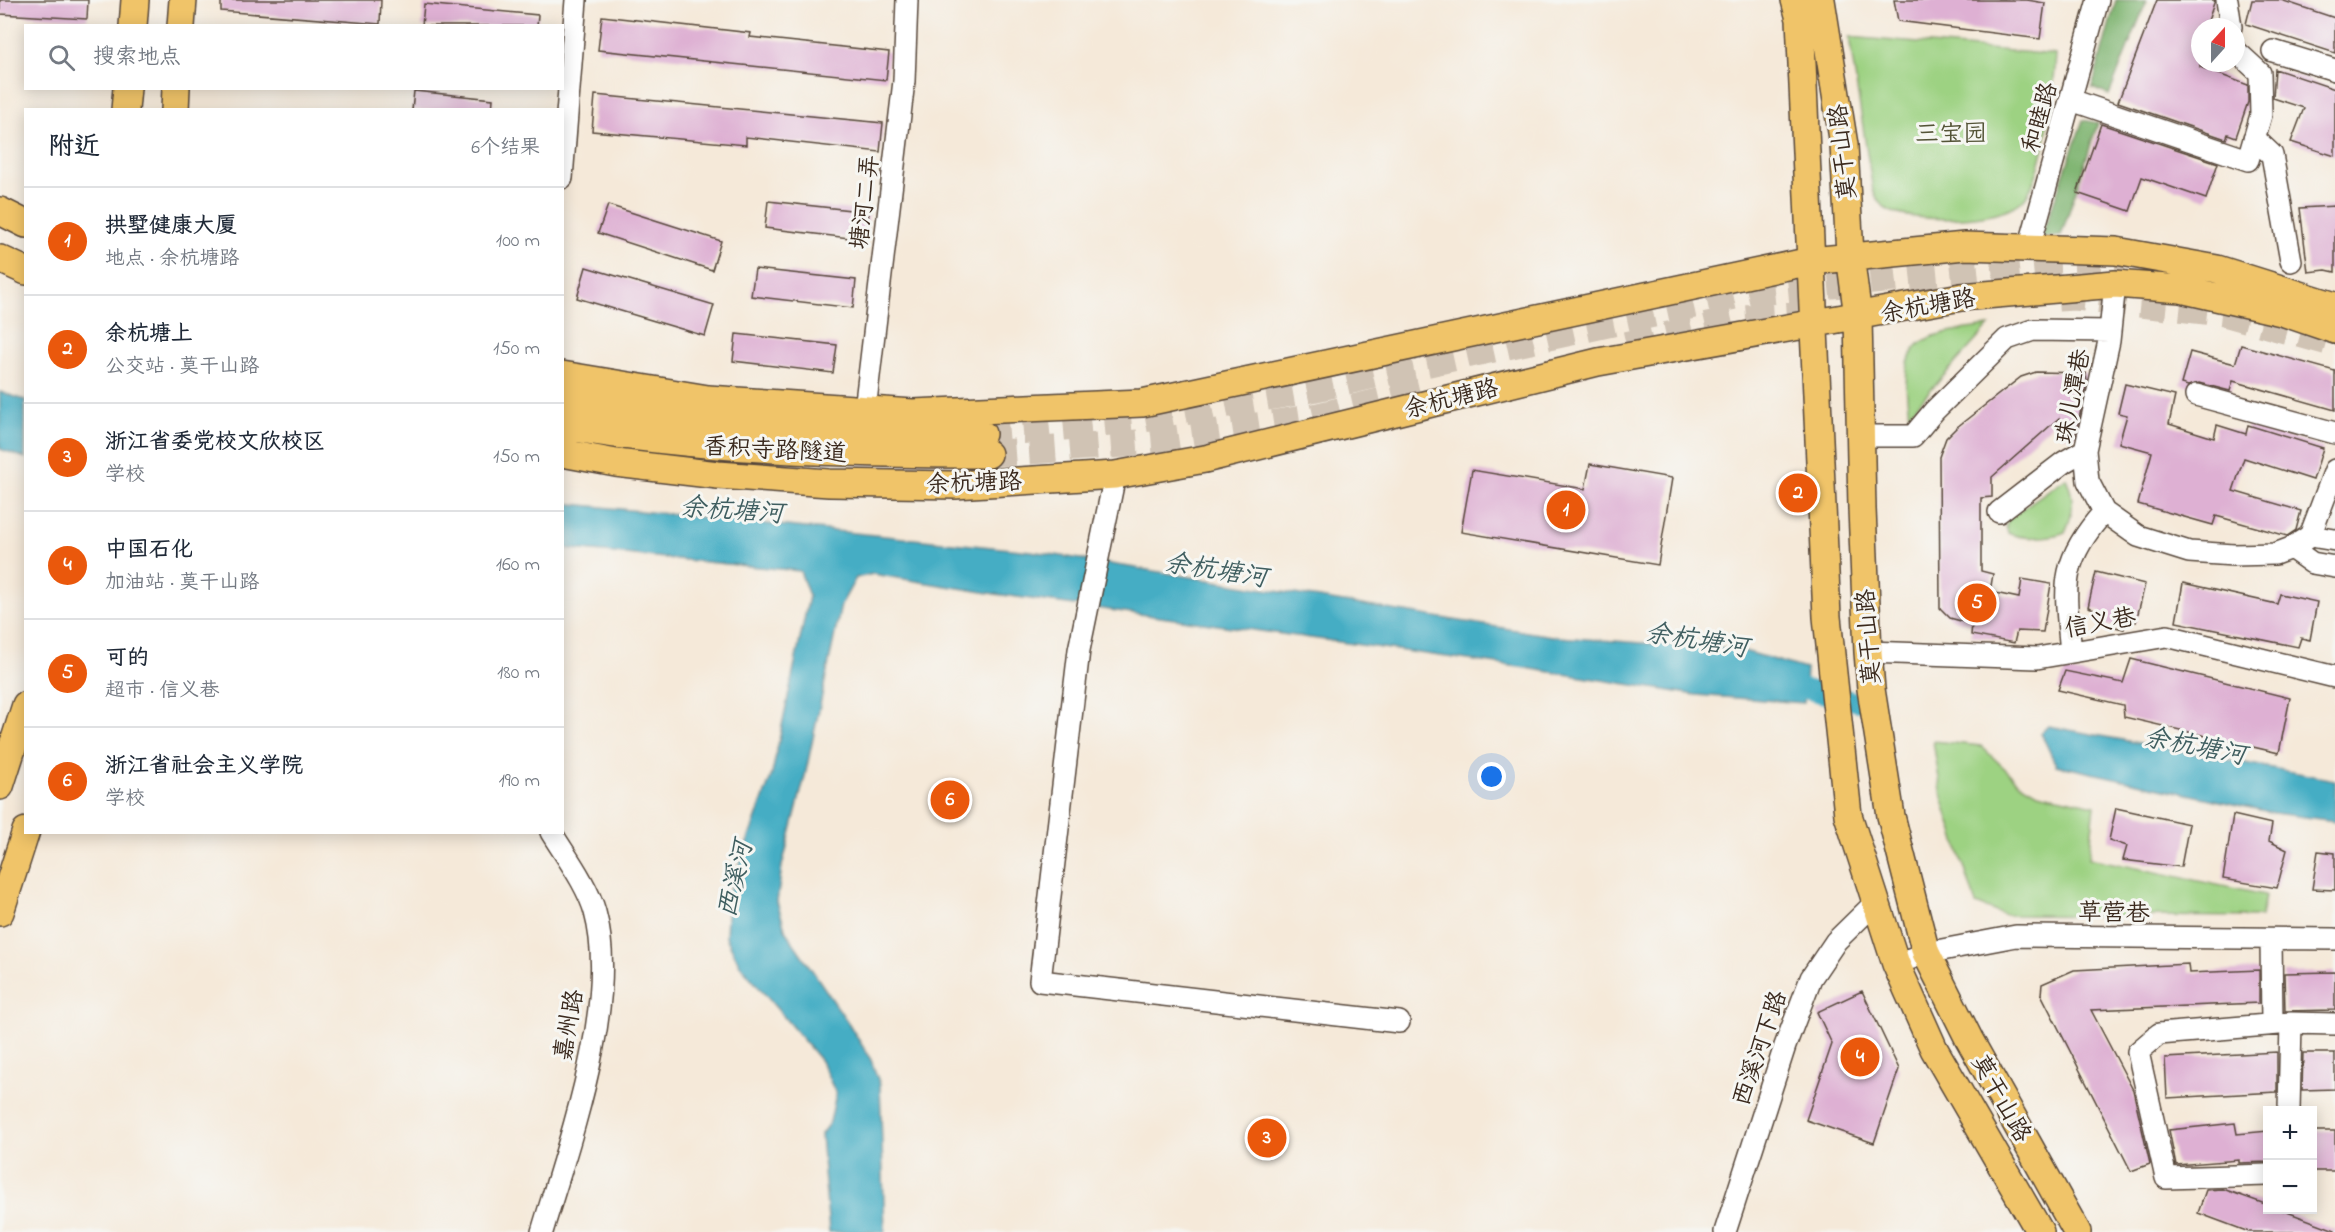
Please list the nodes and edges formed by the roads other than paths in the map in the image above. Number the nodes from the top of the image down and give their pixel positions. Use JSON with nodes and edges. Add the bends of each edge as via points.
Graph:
{"nodes":[{"id":1,"x":135,"y":0,"type":"edge"},
{"id":2,"x":183,"y":0,"type":"edge"},
{"id":3,"x":576,"y":0,"type":"edge"},
{"id":4,"x":899,"y":0,"type":"edge"},
{"id":5,"x":908,"y":0,"type":"edge"},
{"id":6,"x":1795,"y":0,"type":"edge"},
{"id":7,"x":1821,"y":0,"type":"edge"},
{"id":8,"x":2098,"y":0,"type":"edge"},
{"id":9,"x":2227,"y":0,"type":"edge"},
{"id":10,"x":2230,"y":18,"type":"edge"},
{"id":11,"x":133,"y":24,"type":"edge"},
{"id":12,"x":181,"y":24,"type":"edge"},
{"id":13,"x":2273,"y":51,"type":"dead end"},
{"id":14,"x":2245,"y":59,"type":"edge"},
{"id":15,"x":2335,"y":70,"type":"edge"},
{"id":16,"x":127,"y":90,"type":"edge"},
{"id":17,"x":176,"y":90,"type":"edge"},
{"id":18,"x":2071,"y":100,"type":"junction"},
{"id":19,"x":125,"y":108,"type":"edge"},
{"id":20,"x":175,"y":108,"type":"edge"},
{"id":21,"x":2254,"y":138,"type":"junction"},
{"id":22,"x":564,"y":153,"type":"edge"},
{"id":23,"x":0,"y":211,"type":"edge"},
{"id":24,"x":24,"y":223,"type":"edge"},
{"id":25,"x":2029,"y":248,"type":"junction"},
{"id":26,"x":1850,"y":255,"type":"junction"},
{"id":27,"x":0,"y":259,"type":"edge"},
{"id":28,"x":1811,"y":261,"type":"junction"},
{"id":29,"x":2291,"y":261,"type":"dead end"},
{"id":30,"x":24,"y":270,"type":"edge"},
{"id":31,"x":2115,"y":284,"type":"junction"},
{"id":32,"x":2335,"y":306,"type":"edge"},
{"id":33,"x":1858,"y":317,"type":"junction"},
{"id":34,"x":1813,"y":324,"type":"junction"},
{"id":35,"x":2335,"y":330,"type":"edge"},
{"id":36,"x":2110,"y":331,"type":"junction"},
{"id":37,"x":564,"y":375,"type":"edge"},
{"id":38,"x":2196,"y":395,"type":"dead end"},
{"id":39,"x":564,"y":401,"type":"edge"},
{"id":40,"x":865,"y":410,"type":"junction"},
{"id":41,"x":564,"y":426,"type":"edge"},
{"id":42,"x":2335,"y":433,"type":"edge"},
{"id":43,"x":1861,"y":436,"type":"junction"},
{"id":44,"x":2085,"y":450,"type":"junction"},
{"id":45,"x":564,"y":453,"type":"edge"},
{"id":46,"x":2335,"y":470,"type":"edge"},
{"id":47,"x":1115,"y":475,"type":"junction"},
{"id":48,"x":1999,"y":512,"type":"dead end"},
{"id":49,"x":2104,"y":512,"type":"junction"},
{"id":50,"x":2310,"y":536,"type":"junction"},
{"id":51,"x":2335,"y":540,"type":"edge"},
{"id":52,"x":2291,"y":548,"type":"junction"},
{"id":53,"x":2335,"y":567,"type":"edge"},
{"id":54,"x":1868,"y":652,"type":"junction"},
{"id":55,"x":2071,"y":652,"type":"junction"},
{"id":56,"x":2335,"y":677,"type":"edge"},
{"id":57,"x":24,"y":711,"type":"edge"},
{"id":58,"x":0,"y":786,"type":"edge"},
{"id":59,"x":25,"y":834,"type":"edge"},
{"id":60,"x":552,"y":834,"type":"edge"},
{"id":61,"x":1877,"y":900,"type":"junction"},
{"id":62,"x":0,"y":912,"type":"edge"},
{"id":63,"x":2271,"y":939,"type":"junction"},
{"id":64,"x":2335,"y":939,"type":"edge"},
{"id":65,"x":1926,"y":953,"type":"junction"},
{"id":66,"x":1896,"y":964,"type":"junction"},
{"id":67,"x":1399,"y":1022,"type":"dead end"},
{"id":68,"x":2282,"y":1023,"type":"junction"},
{"id":69,"x":2335,"y":1024,"type":"edge"},
{"id":70,"x":2289,"y":1106,"type":"edge"},
{"id":71,"x":2263,"y":1175,"type":"edge"},
{"id":72,"x":542,"y":1232,"type":"edge"},
{"id":73,"x":1725,"y":1232,"type":"edge"},
{"id":74,"x":2040,"y":1232,"type":"edge"},
{"id":75,"x":2077,"y":1232,"type":"edge"}],
"edges":[{"from":1,"to":11,"type":"main road"},
{"from":2,"to":12,"type":"main road"},
{"from":3,"to":22,"type":"street"},
{"from":4,"to":5,"type":"street"},
{"from":5,"to":40,"type":"street","name":"塘河二弄","via":[[904,81]]},
{"from":6,"to":28,"type":"main road","name":"莫干山路","via":[[1800,20]]},
{"from":7,"to":26,"type":"main road","name":"莫干山路","via":[[1844,145]]},
{"from":8,"to":18,"type":"street","name":"和睦路"},
{"from":9,"to":10,"type":"street"},
{"from":13,"to":15,"type":"street"},
{"from":14,"to":21,"type":"street","via":[[2260,73],[2261,115]]},
{"from":16,"to":19,"type":"main road"},
{"from":17,"to":20,"type":"main road"},
{"from":18,"to":21,"type":"street","via":[[2248,160]]},
{"from":18,"to":25,"type":"street","name":"和睦路"},
{"from":21,"to":29,"type":"street","via":[[2272,155]]},
{"from":23,"to":24,"type":"main road"},
{"from":25,"to":26,"type":"main road","via":[[1965,246]]},
{"from":25,"to":32,"type":"main road","via":[[2116,251],[2217,269]]},
{"from":26,"to":28,"type":"main road"},
{"from":26,"to":33,"type":"main road","name":"莫干山路"},
{"from":27,"to":30,"type":"main road"},
{"from":28,"to":34,"type":"main road","name":"莫干山路"},
{"from":28,"to":40,"type":"main road","via":[[1142,403],[913,413]]},
{"from":31,"to":33,"type":"main road","name":"余杭塘路","via":[[1960,297]]},
{"from":31,"to":35,"type":"main road","name":"余杭塘路","via":[[2181,289],[2282,312]]},
{"from":31,"to":36,"type":"street","name":"珠儿潭巷"},
{"from":33,"to":34,"type":"main road","name":"余杭塘路"},
{"from":33,"to":43,"type":"main road","name":"莫干山路"},
{"from":34,"to":47,"type":"main road","name":"余杭塘路","via":[[1598,362],[1205,459]]},
{"from":34,"to":61,"type":"main road","name":"莫干山路","via":[[1827,617],[1848,815]]},
{"from":36,"to":43,"type":"street","via":[[2033,330],[2007,339],[1913,436]]},
{"from":36,"to":44,"type":"street","name":"珠儿潭巷"},
{"from":37,"to":40,"type":"main road","via":[[708,399]]},
{"from":38,"to":42,"type":"street"},
{"from":39,"to":41,"type":"main road","name":"香积寺路隧道","via":[[737,428],[985,444],[854,454],[717,447]]},
{"from":43,"to":54,"type":"main road","name":"莫干山路"},
{"from":44,"to":48,"type":"street"},
{"from":44,"to":49,"type":"street","name":"珠儿潭巷","via":[[2088,481]]},
{"from":45,"to":47,"type":"main road","name":"余杭塘路","via":[[718,475],[829,483],[955,485]]},
{"from":46,"to":50,"type":"street"},
{"from":47,"to":67,"type":"street","via":[[1085,621],[1040,981]]},
{"from":49,"to":52,"type":"street","name":"珠儿潭巷","via":[[2138,536],[2188,552],[2275,554]]},
{"from":49,"to":55,"type":"street","via":[[2073,553],[2066,602]]},
{"from":50,"to":51,"type":"street"},
{"from":50,"to":52,"type":"street","name":"珠儿潭巷"},
{"from":52,"to":53,"type":"street","via":[[2312,563]]},
{"from":54,"to":55,"type":"street","name":"信义巷","via":[[2037,658]]},
{"from":54,"to":65,"type":"main road","name":"莫干山路","via":[[1891,816]]},
{"from":55,"to":56,"type":"street","name":"信义巷","via":[[2167,636]]},
{"from":57,"to":58,"type":"main road"},
{"from":59,"to":62,"type":"main road"},
{"from":60,"to":72,"type":"street","name":"嘉州路","via":[[595,910],[602,978],[576,1118]]},
{"from":61,"to":66,"type":"main road","name":"莫干山路"},
{"from":61,"to":73,"type":"street","name":"西溪河下路","via":[[1836,941],[1811,978]]},
{"from":63,"to":64,"type":"street","name":"草营巷"},
{"from":63,"to":65,"type":"street","name":"草营巷","via":[[2016,936]]},
{"from":63,"to":68,"type":"street"},
{"from":65,"to":66,"type":"street","name":"草营巷"},
{"from":65,"to":75,"type":"main road","name":"莫干山路","via":[[1969,1039]]},
{"from":66,"to":74,"type":"main road","name":"莫干山路","via":[[1935,1049]]},
{"from":68,"to":69,"type":"street"},
{"from":68,"to":70,"type":"street"},
{"from":68,"to":71,"type":"street","via":[[2159,1034],[2138,1052],[2166,1178]]}]}
